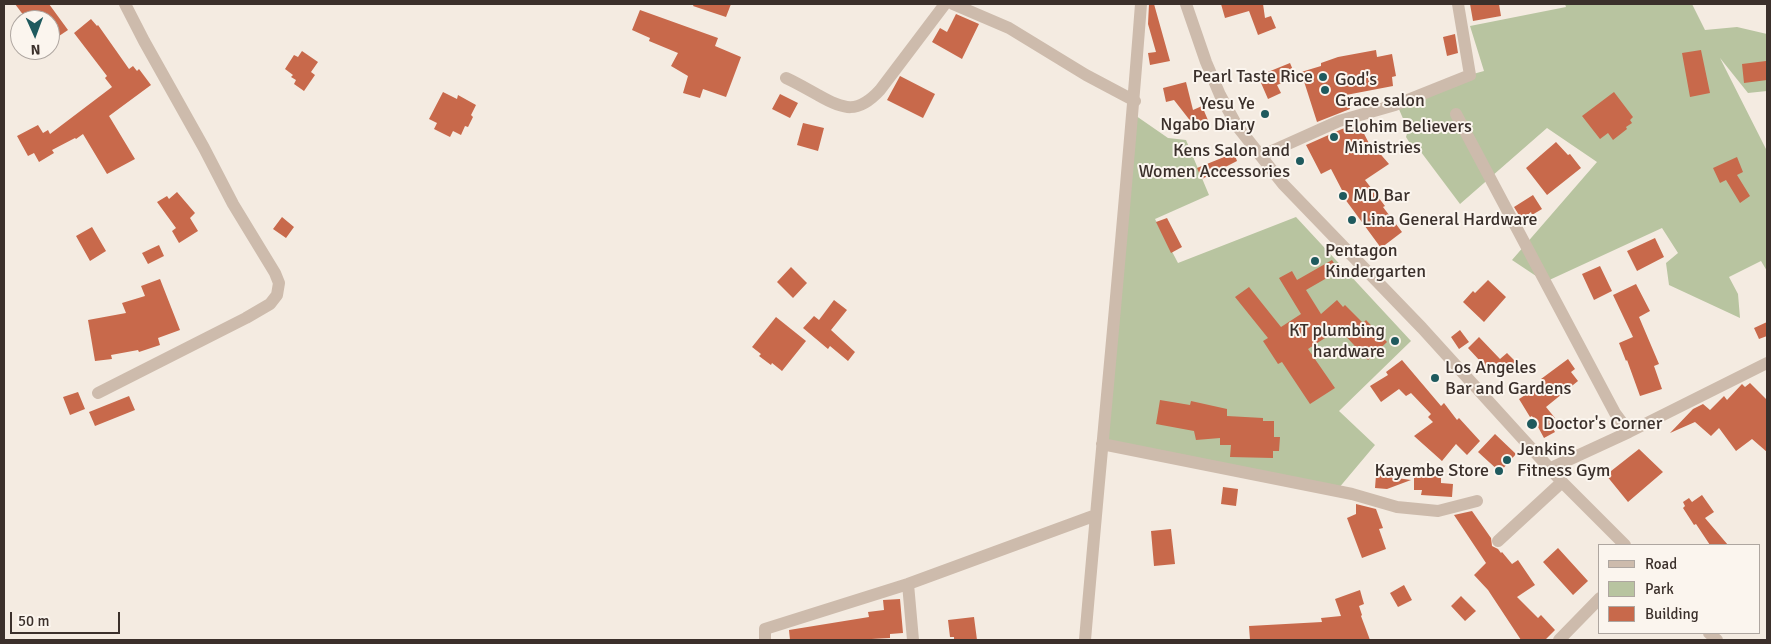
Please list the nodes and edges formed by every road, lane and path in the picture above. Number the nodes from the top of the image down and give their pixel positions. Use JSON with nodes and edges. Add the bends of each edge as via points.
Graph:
{"nodes":[{"id":1,"x":125,"y":4,"type":"edge"},
{"id":2,"x":945,"y":4,"type":"edge"},
{"id":3,"x":953,"y":4,"type":"edge"},
{"id":4,"x":1141,"y":4,"type":"edge"},
{"id":5,"x":1186,"y":4,"type":"edge"},
{"id":6,"x":1458,"y":4,"type":"edge"},
{"id":7,"x":786,"y":78,"type":"dead end"},
{"id":8,"x":1134,"y":101,"type":"junction"},
{"id":9,"x":1456,"y":114,"type":"dead end"},
{"id":10,"x":1262,"y":156,"type":"junction"},
{"id":11,"x":1767,"y":363,"type":"edge"},
{"id":12,"x":98,"y":393,"type":"dead end"},
{"id":13,"x":1629,"y":432,"type":"junction"},
{"id":14,"x":1102,"y":444,"type":"junction"},
{"id":15,"x":1551,"y":468,"type":"junction"},
{"id":16,"x":1562,"y":482,"type":"junction"},
{"id":17,"x":1477,"y":501,"type":"dead end"},
{"id":18,"x":1096,"y":515,"type":"junction"},
{"id":19,"x":1498,"y":541,"type":"dead end"},
{"id":20,"x":1624,"y":544,"type":"edge"},
{"id":21,"x":908,"y":584,"type":"junction"},
{"id":22,"x":1598,"y":600,"type":"edge"},
{"id":23,"x":765,"y":640,"type":"edge"},
{"id":24,"x":913,"y":640,"type":"edge"},
{"id":25,"x":1085,"y":640,"type":"edge"},
{"id":26,"x":1559,"y":640,"type":"edge"}],
"edges":[{"from":1,"to":12,"type":"street","via":[[279,284],[277,295],[270,304]]},
{"from":2,"to":7,"type":"street","via":[[880,90],[860,106],[836,106]]},
{"from":3,"to":8,"type":"street","via":[[1009,28],[1086,76]]},
{"from":4,"to":8,"type":"street"},
{"from":5,"to":10,"type":"street","via":[[1220,95],[1237,126]]},
{"from":6,"to":10,"type":"street","via":[[1470,75],[1395,105],[1338,121]]},
{"from":8,"to":14,"type":"street"},
{"from":9,"to":13,"type":"street","via":[[1615,414]]},
{"from":10,"to":15,"type":"street","via":[[1298,201],[1422,328]]},
{"from":11,"to":13,"type":"street"},
{"from":13,"to":15,"type":"street"},
{"from":14,"to":17,"type":"street","via":[[1352,494],[1397,507],[1438,511]]},
{"from":14,"to":18,"type":"street"},
{"from":15,"to":16,"type":"street"},
{"from":16,"to":19,"type":"street"},
{"from":16,"to":20,"type":"street"},
{"from":18,"to":21,"type":"street"},
{"from":18,"to":25,"type":"street"},
{"from":21,"to":23,"type":"street","via":[[766,629]]},
{"from":21,"to":24,"type":"street"},
{"from":22,"to":26,"type":"street"}]}
